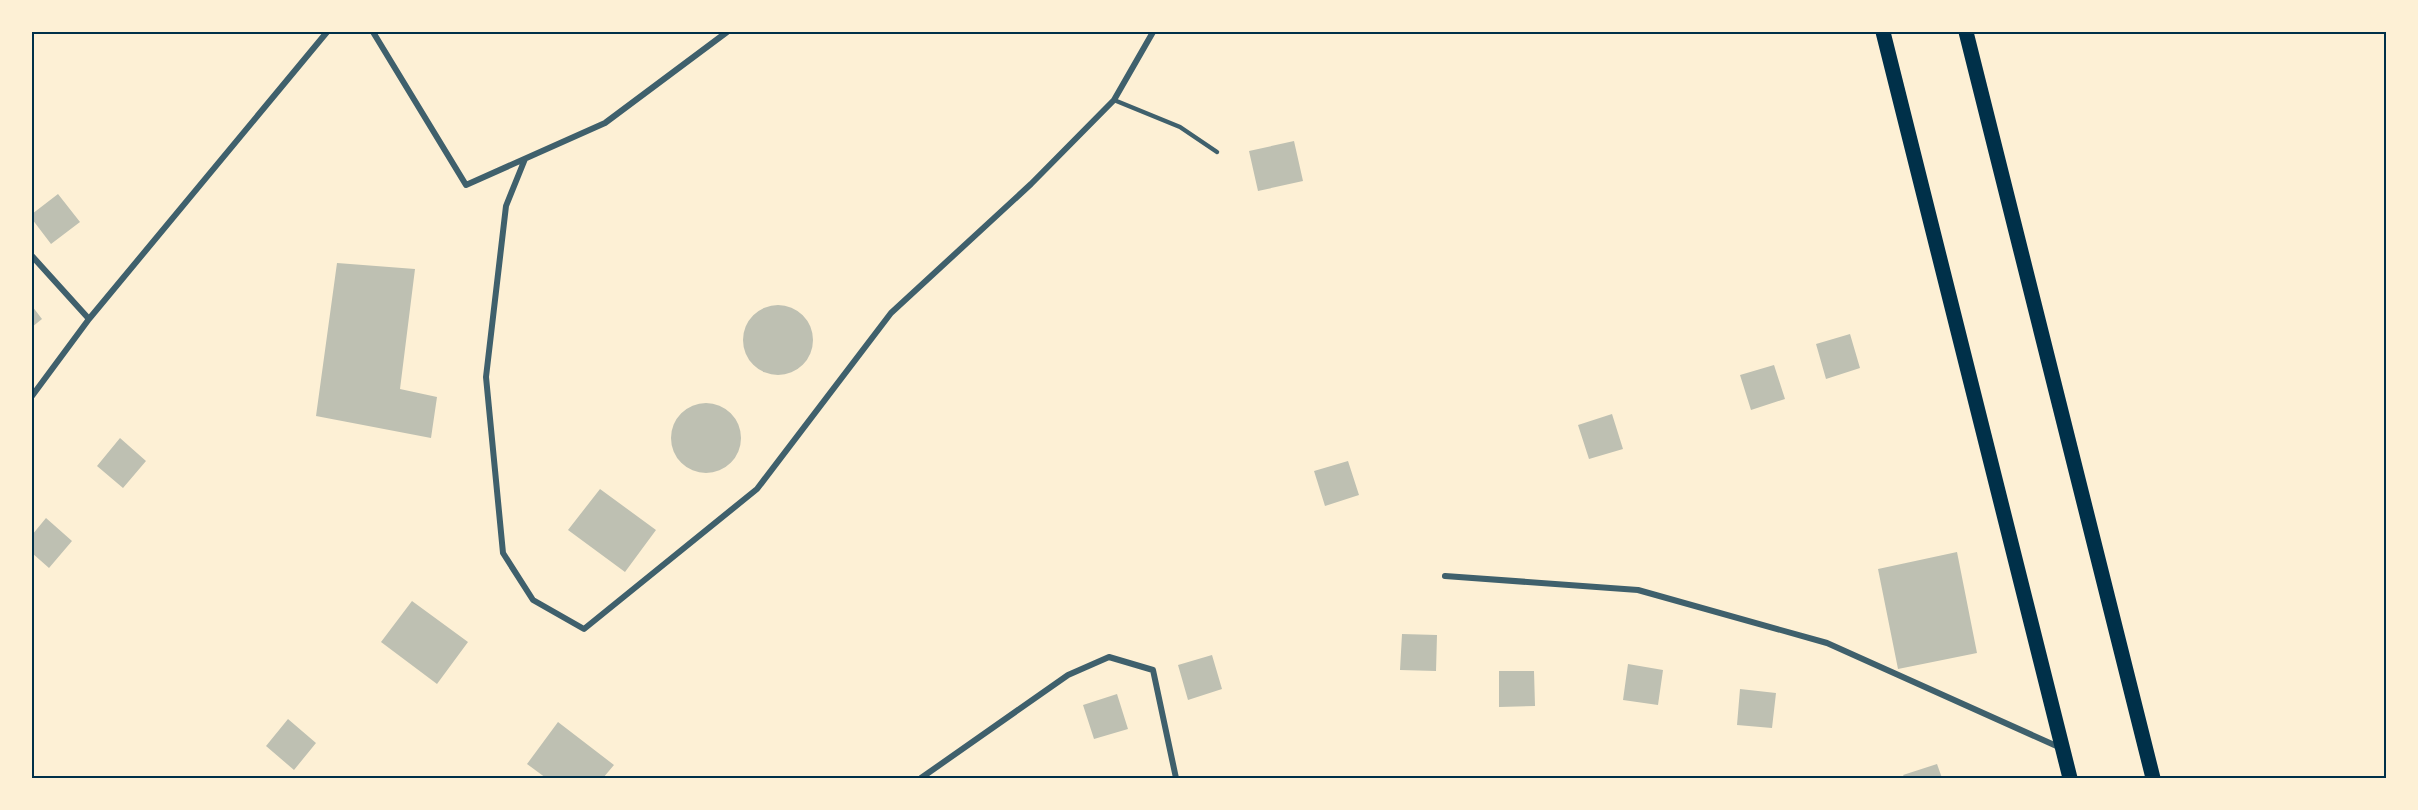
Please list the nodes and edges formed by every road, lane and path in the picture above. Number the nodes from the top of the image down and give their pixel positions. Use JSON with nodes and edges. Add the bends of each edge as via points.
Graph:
{"nodes":[{"id":1,"x":327,"y":32,"type":"edge"},
{"id":2,"x":373,"y":32,"type":"edge"},
{"id":3,"x":727,"y":32,"type":"edge"},
{"id":4,"x":1153,"y":32,"type":"edge"},
{"id":5,"x":1883,"y":32,"type":"edge"},
{"id":6,"x":1966,"y":32,"type":"edge"},
{"id":7,"x":1114,"y":100,"type":"junction"},
{"id":8,"x":1217,"y":152,"type":"dead end"},
{"id":9,"x":525,"y":159,"type":"junction"},
{"id":10,"x":32,"y":256,"type":"edge"},
{"id":11,"x":89,"y":319,"type":"junction"},
{"id":12,"x":32,"y":396,"type":"edge"},
{"id":13,"x":1445,"y":576,"type":"dead end"},
{"id":14,"x":2062,"y":748,"type":"junction"},
{"id":15,"x":921,"y":778,"type":"edge"},
{"id":16,"x":1176,"y":778,"type":"edge"},
{"id":17,"x":2070,"y":778,"type":"edge"},
{"id":18,"x":2153,"y":778,"type":"edge"}],
"edges":[{"from":1,"to":11,"type":"street"},
{"from":2,"to":9,"type":"street","via":[[466,185]]},
{"from":3,"to":9,"type":"street","via":[[605,123]]},
{"from":4,"to":7,"type":"street"},
{"from":5,"to":14,"type":"main road"},
{"from":6,"to":18,"type":"main road"},
{"from":7,"to":8,"type":"lane","via":[[1180,127]]},
{"from":7,"to":9,"type":"street","via":[[1031,184],[891,313],[757,489],[584,629],[533,600],[503,553],[486,377],[506,206]]},
{"from":10,"to":11,"type":"street"},
{"from":11,"to":12,"type":"street"},
{"from":13,"to":14,"type":"street","via":[[1649,593],[1827,643]]},
{"from":14,"to":17,"type":"main road"},
{"from":15,"to":16,"type":"street","via":[[1068,675],[1109,657],[1153,670]]}]}
